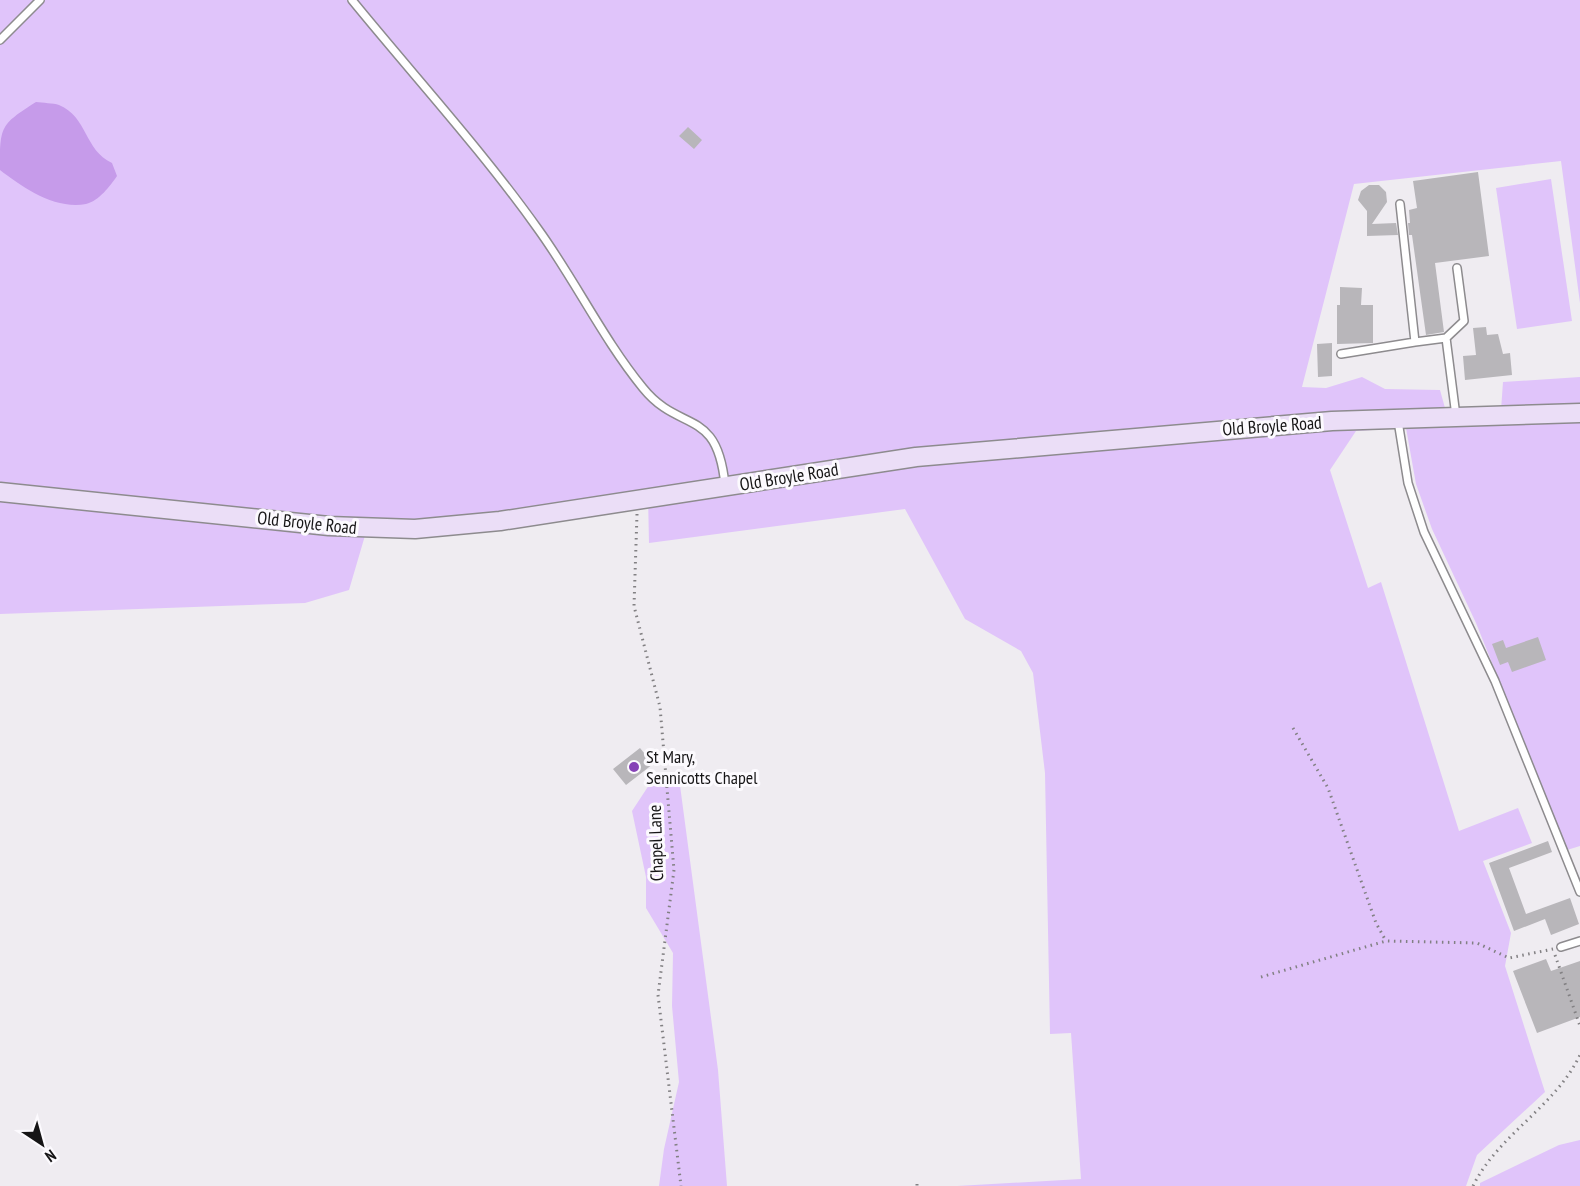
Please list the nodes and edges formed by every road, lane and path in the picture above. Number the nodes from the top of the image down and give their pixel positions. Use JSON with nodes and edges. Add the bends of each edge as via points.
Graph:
{"nodes":[{"id":1,"x":40,"y":0,"type":"edge"},
{"id":2,"x":352,"y":0,"type":"edge"},
{"id":3,"x":0,"y":40,"type":"edge"},
{"id":4,"x":1400,"y":204,"type":"dead end"},
{"id":5,"x":1457,"y":268,"type":"dead end"},
{"id":6,"x":1446,"y":338,"type":"junction"},
{"id":7,"x":1415,"y":342,"type":"junction"},
{"id":8,"x":1341,"y":354,"type":"dead end"},
{"id":9,"x":1580,"y":413,"type":"edge"},
{"id":10,"x":1456,"y":417,"type":"junction"},
{"id":11,"x":1398,"y":419,"type":"junction"},
{"id":12,"x":725,"y":487,"type":"junction"},
{"id":13,"x":0,"y":492,"type":"edge"},
{"id":14,"x":638,"y":500,"type":"junction"},
{"id":15,"x":1293,"y":728,"type":"dead end"},
{"id":16,"x":1580,"y":892,"type":"edge"},
{"id":17,"x":1386,"y":941,"type":"junction"},
{"id":18,"x":1580,"y":941,"type":"edge"},
{"id":19,"x":1561,"y":947,"type":"junction"},
{"id":20,"x":1261,"y":977,"type":"dead end"},
{"id":21,"x":1580,"y":1026,"type":"edge"},
{"id":22,"x":1580,"y":1055,"type":"edge"},
{"id":23,"x":681,"y":1186,"type":"edge"},
{"id":24,"x":1473,"y":1186,"type":"edge"}],
"edges":[{"from":1,"to":3,"type":"lane"},
{"from":2,"to":12,"type":"lane","via":[[497,174],[538,229],[643,389],[709,435],[723,462]]},
{"from":4,"to":7,"type":"lane"},
{"from":5,"to":6,"type":"lane","via":[[1464,321]]},
{"from":6,"to":7,"type":"lane"},
{"from":6,"to":10,"type":"lane"},
{"from":7,"to":8,"type":"lane"},
{"from":9,"to":10,"type":"main road","name":"Old Broyle Road"},
{"from":10,"to":11,"type":"main road","name":"Old Broyle Road"},
{"from":11,"to":12,"type":"main road","name":"Old Broyle Road","via":[[1332,421],[916,457]]},
{"from":11,"to":16,"type":"lane","via":[[1408,483],[1424,532],[1495,681]]},
{"from":12,"to":14,"type":"main road","name":"Old Broyle Road"},
{"from":13,"to":14,"type":"main road","name":"Old Broyle Road","via":[[370,529],[459,526]]},
{"from":14,"to":23,"type":"path","name":"Chapel Lane","via":[[634,606],[660,707],[674,870],[658,995]]},
{"from":15,"to":17,"type":"path","via":[[1328,789]]},
{"from":17,"to":19,"type":"path","via":[[1477,944],[1509,958]]},
{"from":17,"to":20,"type":"path"},
{"from":18,"to":19,"type":"lane"},
{"from":19,"to":21,"type":"path","via":[[1554,957]]},
{"from":22,"to":24,"type":"path","via":[[1564,1081],[1484,1163]]}]}
